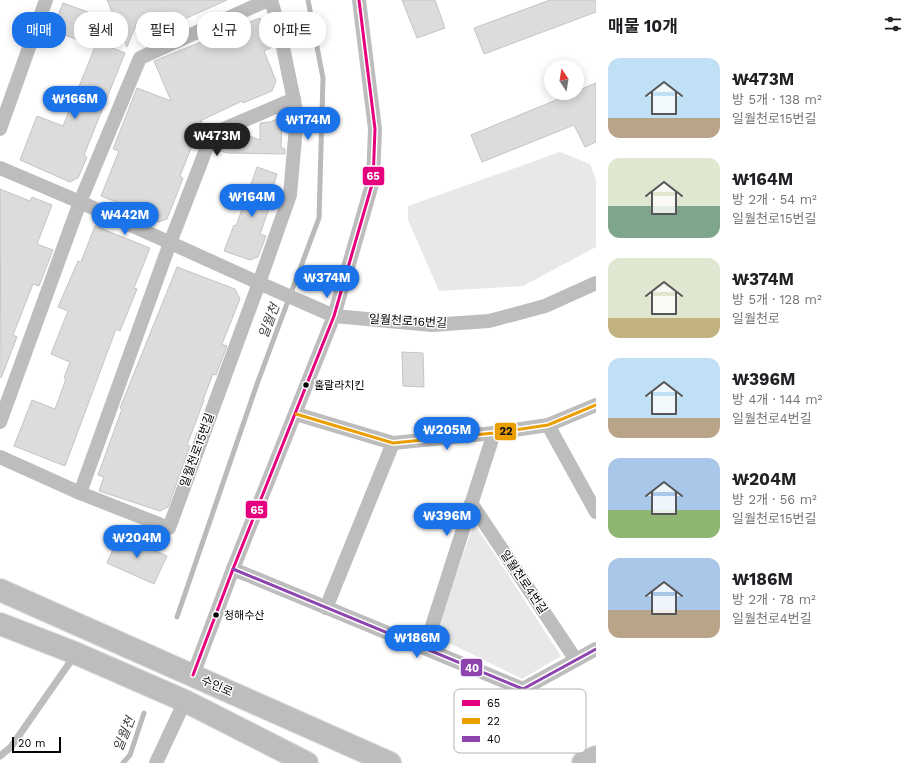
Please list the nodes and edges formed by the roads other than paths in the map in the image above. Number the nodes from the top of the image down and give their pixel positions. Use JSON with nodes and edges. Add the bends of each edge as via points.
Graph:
{"nodes":[{"id":1,"x":46,"y":0,"type":"edge"},
{"id":2,"x":268,"y":0,"type":"edge"},
{"id":3,"x":271,"y":0,"type":"edge"},
{"id":4,"x":359,"y":0,"type":"edge"},
{"id":5,"x":294,"y":99,"type":"junction"},
{"id":6,"x":0,"y":129,"type":"edge"},
{"id":7,"x":0,"y":168,"type":"edge"},
{"id":8,"x":80,"y":202,"type":"junction"},
{"id":9,"x":170,"y":243,"type":"junction"},
{"id":10,"x":259,"y":283,"type":"junction"},
{"id":11,"x":596,"y":283,"type":"edge"},
{"id":12,"x":334,"y":316,"type":"junction"},
{"id":13,"x":596,"y":405,"type":"edge"},
{"id":14,"x":296,"y":414,"type":"junction"},
{"id":15,"x":0,"y":422,"type":"edge"},
{"id":16,"x":548,"y":425,"type":"junction"},
{"id":17,"x":494,"y":433,"type":"junction"},
{"id":18,"x":393,"y":443,"type":"junction"},
{"id":19,"x":0,"y":457,"type":"edge"},
{"id":20,"x":80,"y":493,"type":"junction"},
{"id":21,"x":471,"y":503,"type":"junction"},
{"id":22,"x":596,"y":512,"type":"edge"},
{"id":23,"x":233,"y":569,"type":"junction"},
{"id":24,"x":0,"y":590,"type":"edge"},
{"id":25,"x":326,"y":608,"type":"junction"},
{"id":26,"x":0,"y":624,"type":"edge"},
{"id":27,"x":425,"y":648,"type":"junction"},
{"id":28,"x":596,"y":649,"type":"edge"},
{"id":29,"x":76,"y":654,"type":"junction"},
{"id":30,"x":576,"y":660,"type":"junction"},
{"id":31,"x":193,"y":675,"type":"junction"},
{"id":32,"x":185,"y":701,"type":"junction"},
{"id":33,"x":0,"y":756,"type":"edge"},
{"id":34,"x":596,"y":757,"type":"edge"},
{"id":35,"x":156,"y":763,"type":"edge"},
{"id":36,"x":307,"y":763,"type":"edge"},
{"id":37,"x":390,"y":763,"type":"edge"},
{"id":38,"x":583,"y":763,"type":"edge"}],
"edges":[{"from":1,"to":6,"type":"street"},
{"from":2,"to":8,"type":"street","via":[[140,58]]},
{"from":3,"to":5,"type":"street","name":"일월천로15번길"},
{"from":4,"to":12,"type":"street","via":[[375,129],[373,181]]},
{"from":5,"to":9,"type":"street","via":[[212,134]]},
{"from":5,"to":10,"type":"street","name":"일월천로15번길","via":[[297,115],[290,195]]},
{"from":7,"to":8,"type":"street"},
{"from":8,"to":9,"type":"street"},
{"from":8,"to":15,"type":"street"},
{"from":9,"to":10,"type":"street"},
{"from":9,"to":20,"type":"street"},
{"from":10,"to":12,"type":"street"},
{"from":10,"to":20,"type":"street","name":"일월천로15번길","via":[[169,528]]},
{"from":11,"to":12,"type":"street","name":"일월천로16번길","via":[[545,306],[489,321],[432,325]]},
{"from":12,"to":14,"type":"street"},
{"from":13,"to":16,"type":"street"},
{"from":14,"to":18,"type":"street"},
{"from":14,"to":23,"type":"street"},
{"from":16,"to":17,"type":"street"},
{"from":16,"to":22,"type":"street"},
{"from":17,"to":18,"type":"street"},
{"from":17,"to":21,"type":"street"},
{"from":18,"to":25,"type":"street"},
{"from":19,"to":20,"type":"street","name":"일월천로15번길"},
{"from":21,"to":27,"type":"street"},
{"from":21,"to":30,"type":"street","name":"일월천로4번길"},
{"from":23,"to":25,"type":"street"},
{"from":23,"to":31,"type":"street"},
{"from":24,"to":31,"type":"main road","name":"수인로"},
{"from":25,"to":27,"type":"street"},
{"from":26,"to":29,"type":"main road"},
{"from":27,"to":30,"type":"street","via":[[524,689]]},
{"from":28,"to":30,"type":"street"},
{"from":29,"to":32,"type":"main road"},
{"from":29,"to":33,"type":"lane","via":[[11,747]]},
{"from":31,"to":37,"type":"main road","name":"수인로"},
{"from":32,"to":35,"type":"street"},
{"from":32,"to":36,"type":"main road"},
{"from":34,"to":38,"type":"main road"}]}
